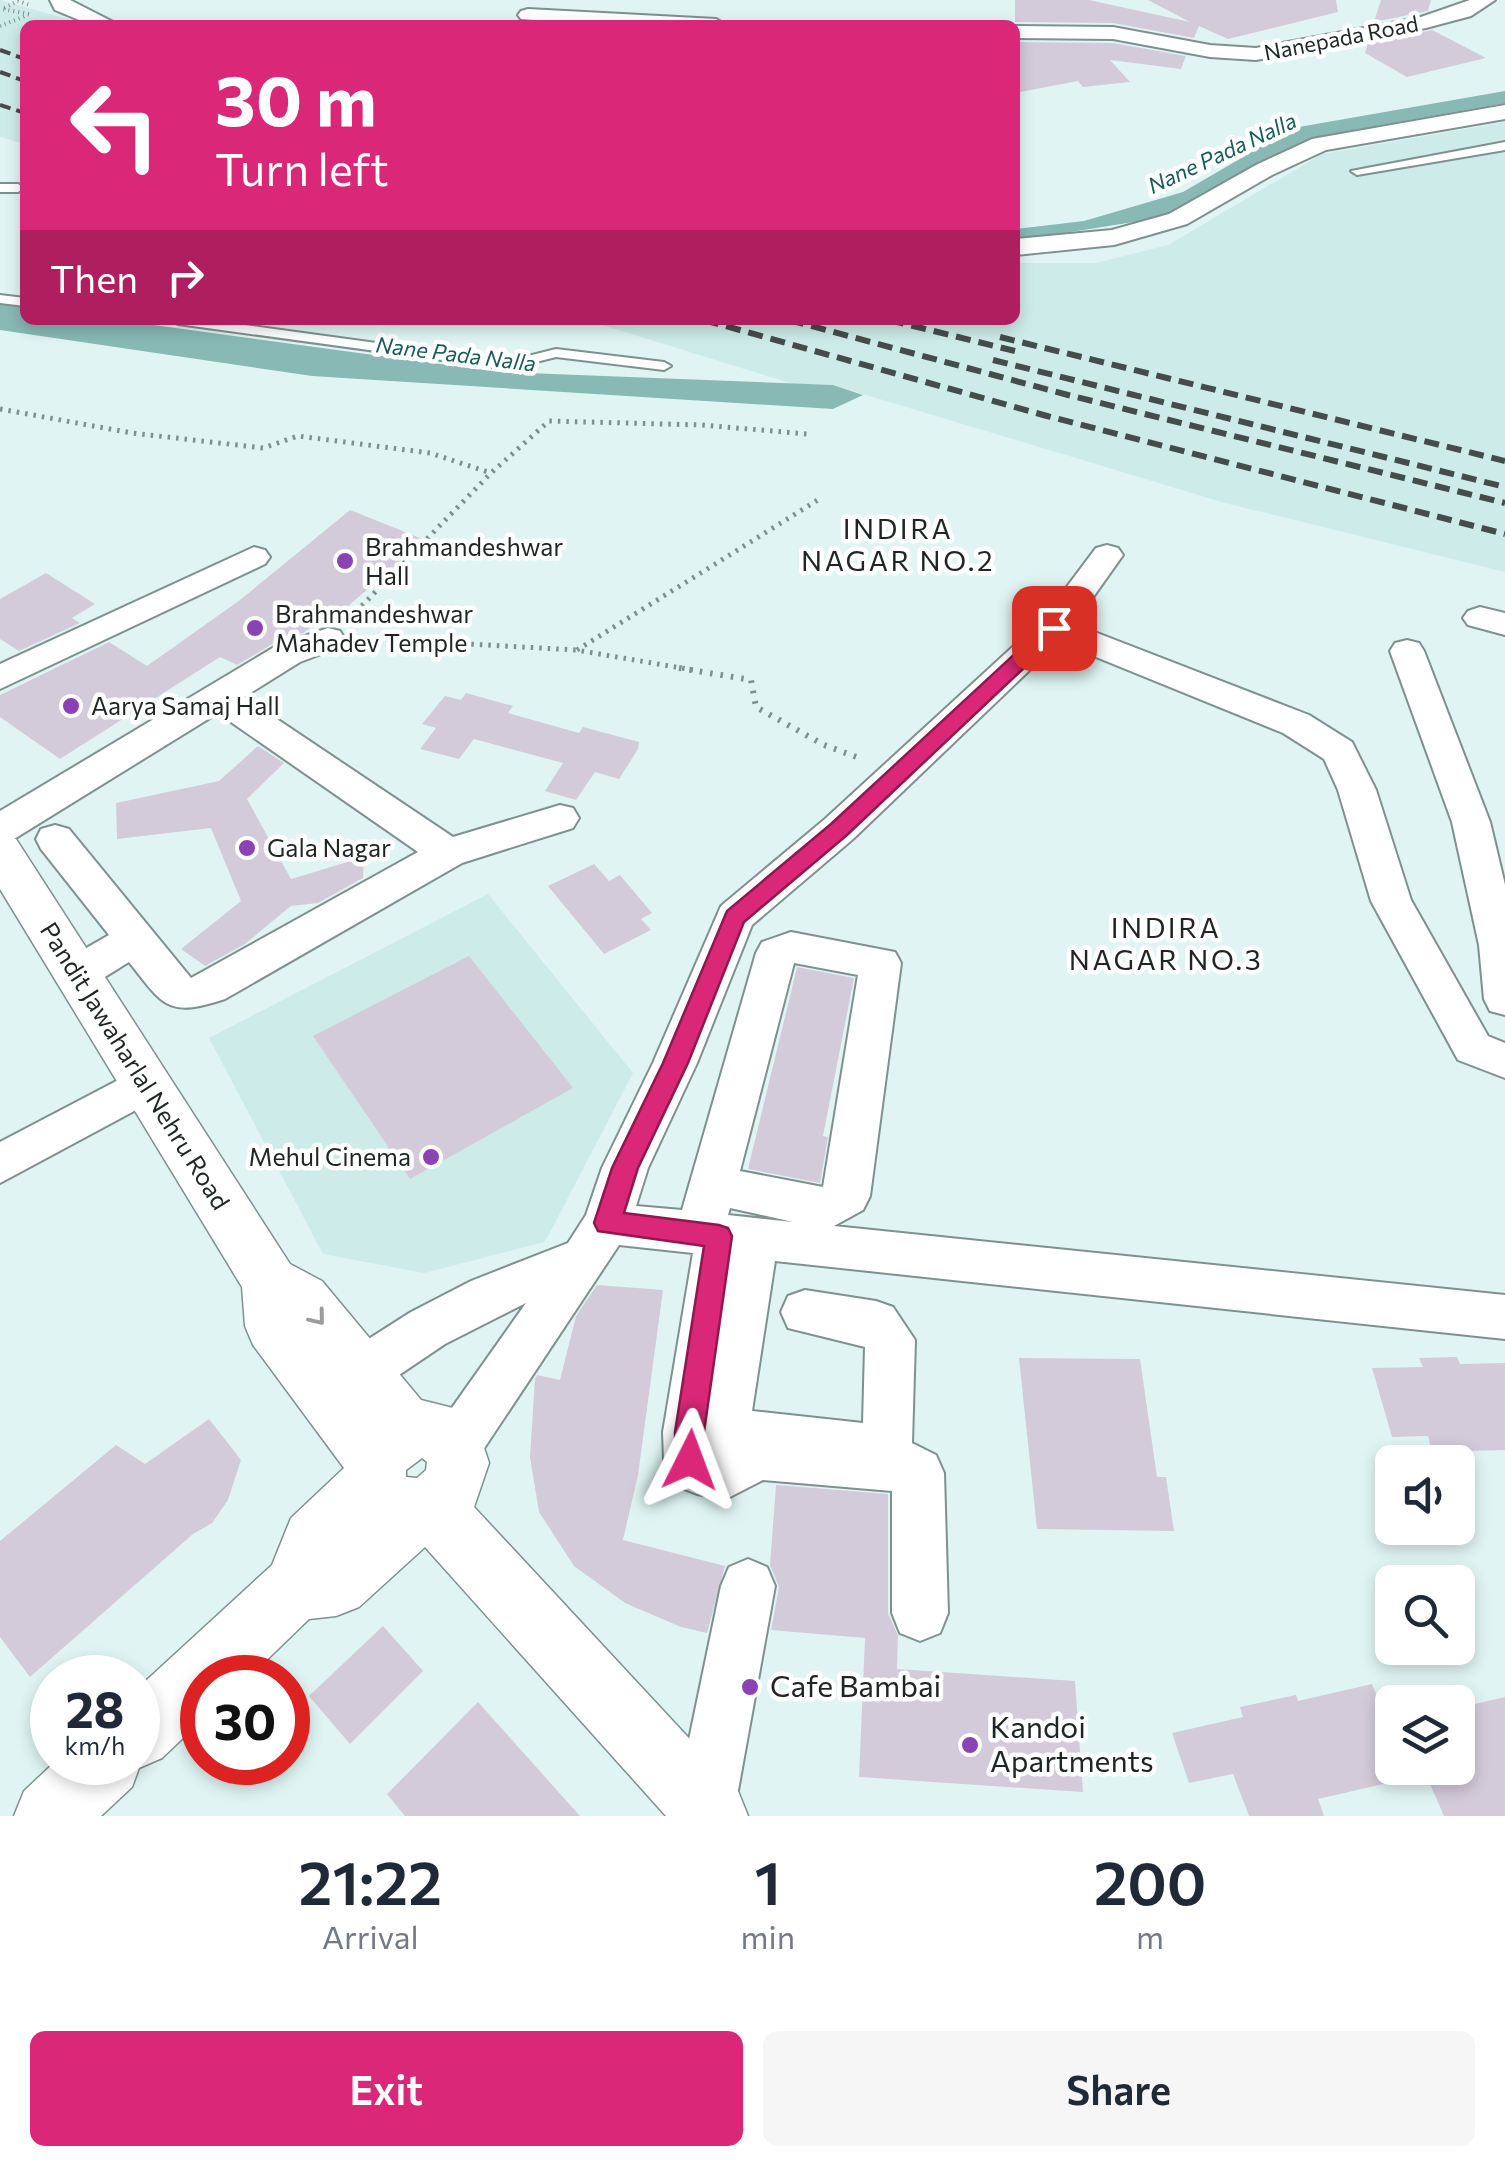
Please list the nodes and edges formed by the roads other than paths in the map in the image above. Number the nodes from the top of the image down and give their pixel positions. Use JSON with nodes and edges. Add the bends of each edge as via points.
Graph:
{"nodes":[{"id":1,"x":60,"y":0,"type":"edge"},
{"id":2,"x":1485,"y":0,"type":"edge"},
{"id":3,"x":530,"y":13,"type":"edge"},
{"id":4,"x":97,"y":20,"type":"edge"},
{"id":5,"x":638,"y":20,"type":"edge"},
{"id":6,"x":1020,"y":32,"type":"edge"},
{"id":7,"x":1505,"y":112,"type":"edge"},
{"id":8,"x":1505,"y":146,"type":"edge"},
{"id":9,"x":1357,"y":171,"type":"dead end"},
{"id":10,"x":0,"y":188,"type":"edge"},
{"id":11,"x":18,"y":188,"type":"dead end"},
{"id":12,"x":1020,"y":246,"type":"edge"},
{"id":13,"x":215,"y":325,"type":"edge"},
{"id":14,"x":664,"y":366,"type":"dead end"},
{"id":15,"x":1107,"y":555,"type":"dead end"},
{"id":16,"x":254,"y":557,"type":"dead end"},
{"id":17,"x":1054,"y":628,"type":"junction"},
{"id":18,"x":330,"y":638,"type":"road end"},
{"id":19,"x":1407,"y":651,"type":"dead end"},
{"id":20,"x":0,"y":678,"type":"edge"},
{"id":21,"x":232,"y":704,"type":"junction"},
{"id":22,"x":560,"y":818,"type":"dead end"},
{"id":23,"x":55,"y":838,"type":"junction"},
{"id":24,"x":4,"y":849,"type":"edge"},
{"id":25,"x":448,"y":853,"type":"junction"},
{"id":26,"x":135,"y":939,"type":"junction"},
{"id":27,"x":77,"y":973,"type":"junction"},
{"id":28,"x":1505,"y":999,"type":"edge"},
{"id":29,"x":1505,"y":1061,"type":"edge"},
{"id":30,"x":147,"y":1083,"type":"junction"},
{"id":31,"x":0,"y":1164,"type":"edge"},
{"id":32,"x":712,"y":1185,"type":"junction"},
{"id":33,"x":724,"y":1237,"type":"junction"},
{"id":34,"x":596,"y":1240,"type":"junction"},
{"id":35,"x":806,"y":1312,"type":"dead end"},
{"id":36,"x":1505,"y":1317,"type":"edge"},
{"id":37,"x":344,"y":1383,"type":"junction"},
{"id":38,"x":410,"y":1474,"type":"junction"},
{"id":39,"x":748,"y":1586,"type":"dead end"},
{"id":40,"x":920,"y":1613,"type":"dead end"},
{"id":41,"x":160,"y":1714,"type":"edge"},
{"id":42,"x":82,"y":1785,"type":"edge"},
{"id":43,"x":709,"y":1811,"type":"edge"},
{"id":44,"x":49,"y":1816,"type":"edge"}],
"edges":[{"from":1,"to":4,"type":"street"},
{"from":2,"to":6,"type":"street","name":"Nanepada Road","via":[[1419,24],[1256,54],[1112,33]]},
{"from":3,"to":5,"type":"street"},
{"from":7,"to":12,"type":"street","via":[[1320,144],[1178,219],[1114,237]]},
{"from":8,"to":9,"type":"lane"},
{"from":10,"to":11,"type":"lane"},
{"from":13,"to":14,"type":"lane","via":[[508,365],[556,353]]},
{"from":15,"to":17,"type":"street"},
{"from":16,"to":20,"type":"street"},
{"from":17,"to":29,"type":"street","via":[[1263,709],[1339,751],[1391,902],[1473,1048]]},
{"from":17,"to":34,"type":"street","via":[[735,917]]},
{"from":18,"to":21,"type":"street","via":[[288,654]]},
{"from":19,"to":28,"type":"street","via":[[1471,822]]},
{"from":21,"to":23,"type":"street","via":[[81,800]]},
{"from":21,"to":24,"type":"street"},
{"from":21,"to":25,"type":"street"},
{"from":22,"to":25,"type":"street"},
{"from":23,"to":24,"type":"street"},
{"from":23,"to":26,"type":"street"},
{"from":24,"to":27,"type":"street","name":"Pandit Jawaharlal Nehru Road"},
{"from":25,"to":26,"type":"street","via":[[192,994],[175,990]]},
{"from":26,"to":27,"type":"street"},
{"from":27,"to":30,"type":"street","name":"Pandit Jawaharlal Nehru Road"},
{"from":30,"to":31,"type":"street"},
{"from":30,"to":37,"type":"street","name":"Pandit Jawaharlal Nehru Road","via":[[270,1282],[274,1326]]},
{"from":32,"to":32,"type":"street","via":[[776,953],[791,947],[880,963],[846,1196],[818,1207]]},
{"from":32,"to":33,"type":"street"},
{"from":33,"to":34,"type":"street"},
{"from":33,"to":35,"type":"street","via":[[730,1430],[884,1447],[890,1340],[884,1329]]},
{"from":33,"to":36,"type":"street"},
{"from":33,"to":40,"type":"street","via":[[690,1460],[697,1469],[726,1474],[754,1456],[909,1467],[918,1473]]},
{"from":34,"to":37,"type":"street","via":[[432,1322]]},
{"from":34,"to":38,"type":"street"},
{"from":37,"to":38,"type":"street"},
{"from":38,"to":41,"type":"street","via":[[336,1584],[295,1588]]},
{"from":38,"to":43,"type":"street"},
{"from":39,"to":43,"type":"street"},
{"from":42,"to":44,"type":"street"}]}
